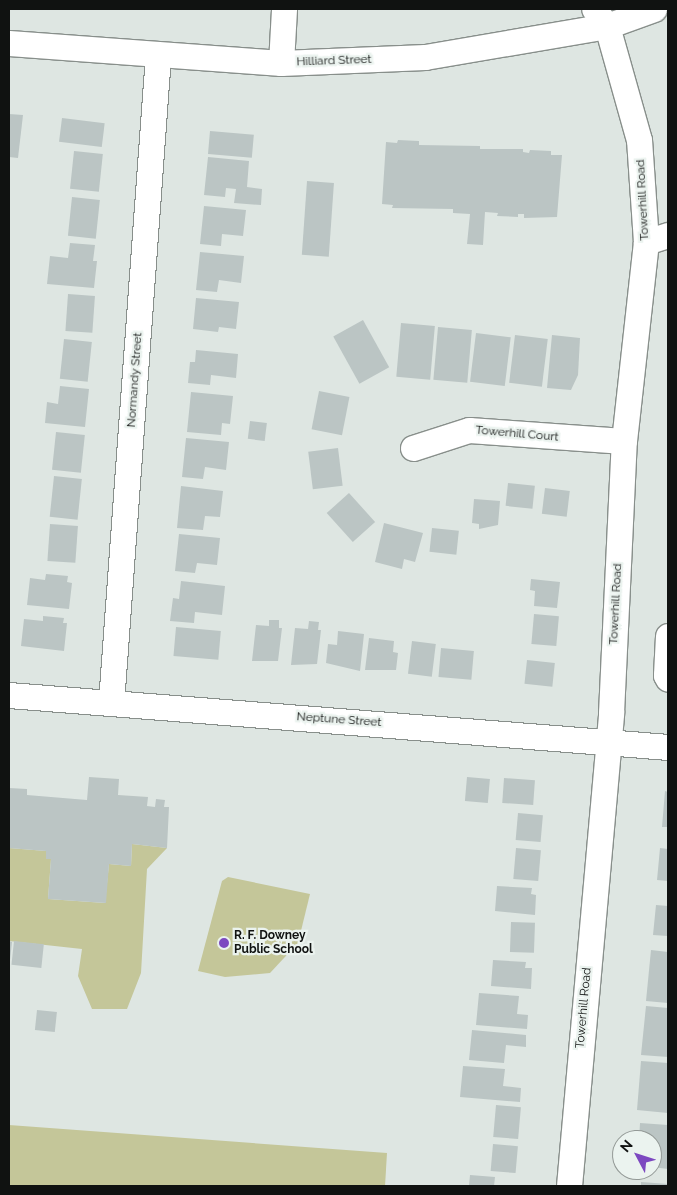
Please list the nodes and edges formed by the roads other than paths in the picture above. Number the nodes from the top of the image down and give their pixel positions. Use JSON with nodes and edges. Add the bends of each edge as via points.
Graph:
{"nodes":[{"id":1,"x":284,"y":9,"type":"edge"},
{"id":2,"x":654,"y":9,"type":"edge"},
{"id":3,"x":600,"y":17,"type":"edge"},
{"id":4,"x":9,"y":43,"type":"edge"},
{"id":5,"x":158,"y":56,"type":"junction"},
{"id":6,"x":281,"y":63,"type":"junction"},
{"id":7,"x":657,"y":239,"type":"edge"},
{"id":8,"x":624,"y":441,"type":"junction"},
{"id":9,"x":413,"y":448,"type":"dead end"},
{"id":10,"x":668,"y":636,"type":"edge"},
{"id":11,"x":668,"y":679,"type":"edge"},
{"id":12,"x":9,"y":695,"type":"edge"},
{"id":13,"x":111,"y":703,"type":"junction"},
{"id":14,"x":608,"y":744,"type":"junction"},
{"id":15,"x":668,"y":747,"type":"edge"},
{"id":16,"x":568,"y":1186,"type":"edge"}],
"edges":[{"from":1,"to":6,"type":"street"},
{"from":2,"to":3,"type":"street","name":"Hilliard Street"},
{"from":3,"to":6,"type":"street","name":"Hilliard Street","via":[[425,57]]},
{"from":3,"to":7,"type":"street","name":"Towerhill Road","via":[[639,140]]},
{"from":4,"to":5,"type":"street","name":"Hilliard Street"},
{"from":5,"to":6,"type":"street","name":"Hilliard Street"},
{"from":5,"to":13,"type":"street","name":"Normandy Street"},
{"from":7,"to":8,"type":"street","name":"Towerhill Road"},
{"from":8,"to":9,"type":"street","name":"Towerhill Court","via":[[469,430]]},
{"from":8,"to":14,"type":"street","name":"Towerhill Road"},
{"from":10,"to":11,"type":"street"},
{"from":12,"to":13,"type":"street","name":"Neptune Street"},
{"from":13,"to":14,"type":"street","name":"Neptune Street","via":[[560,737]]},
{"from":14,"to":15,"type":"street","name":"Neptune Street"},
{"from":14,"to":16,"type":"street","name":"Towerhill Road"}]}
